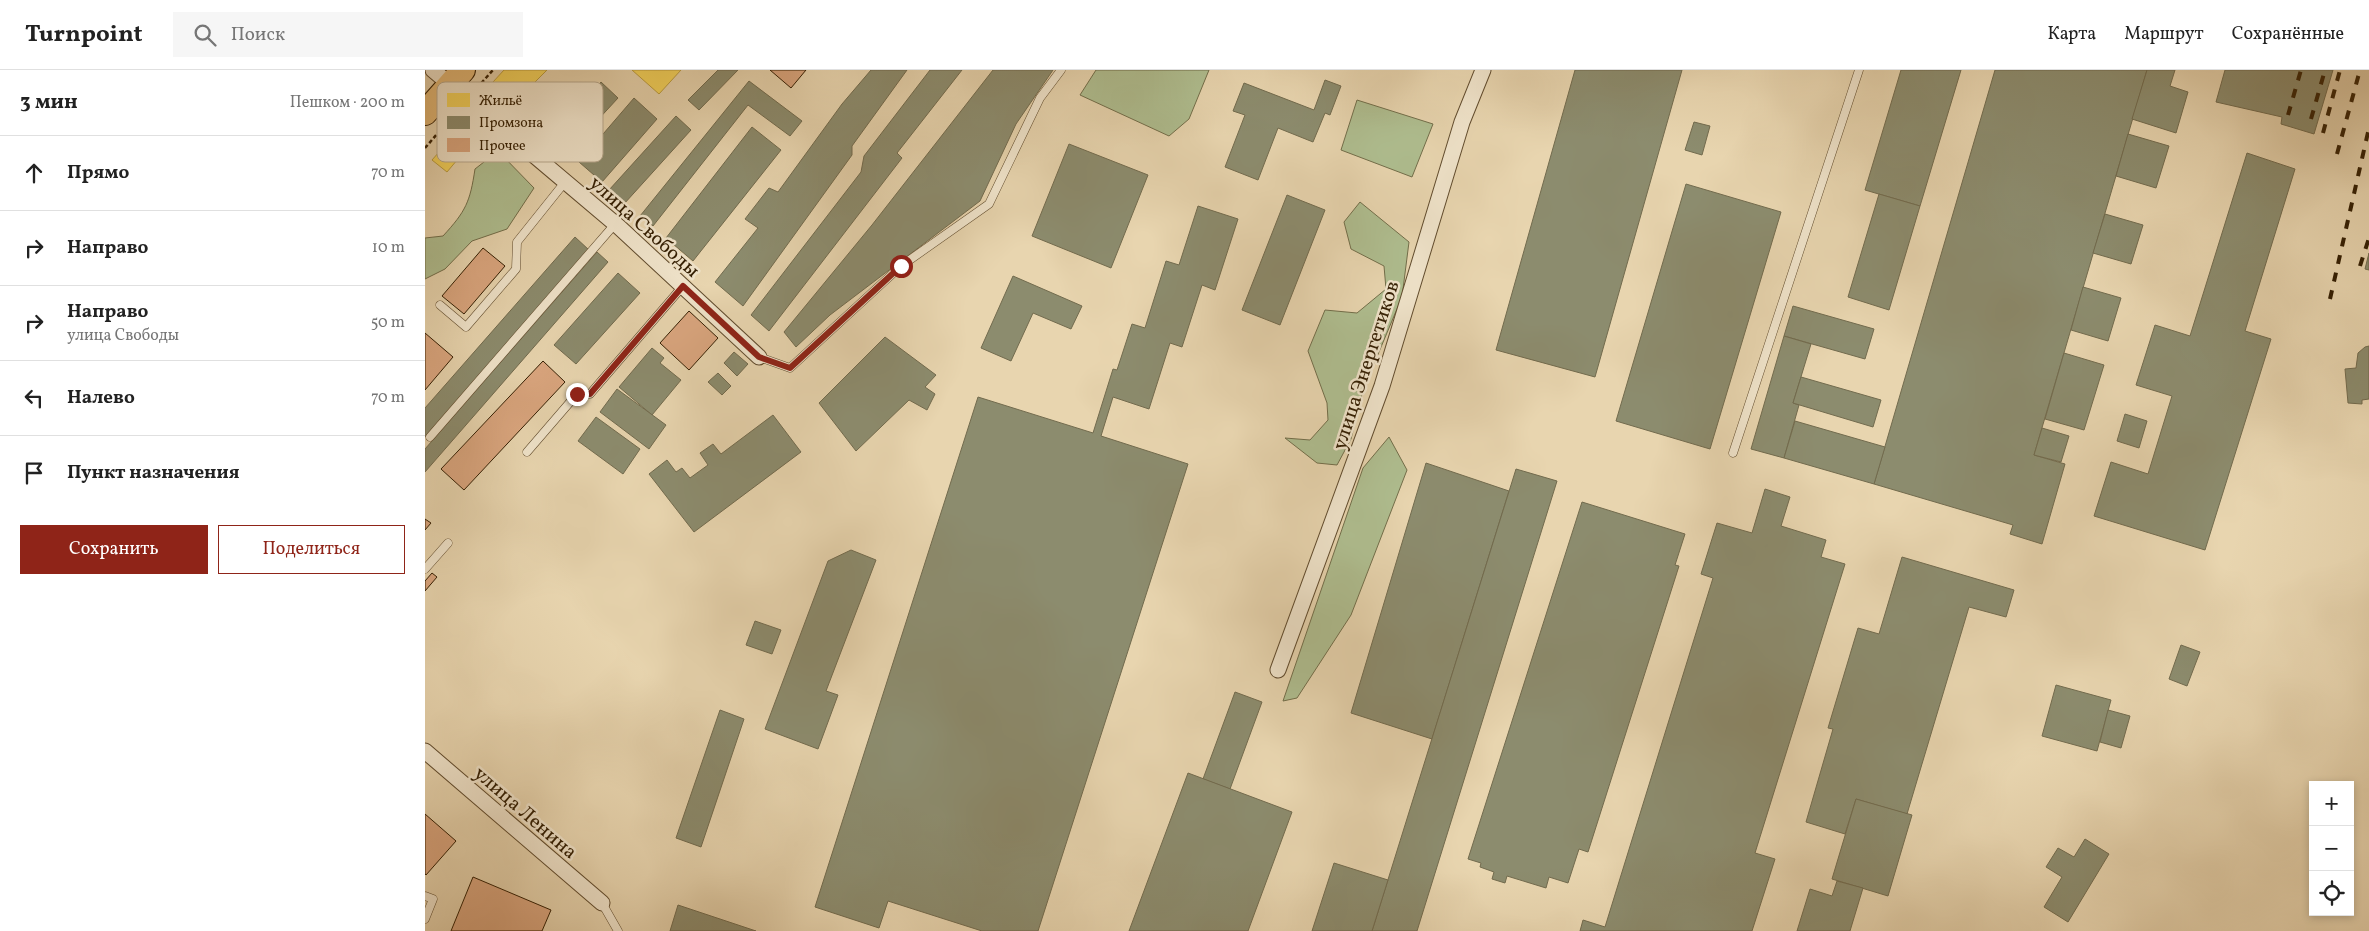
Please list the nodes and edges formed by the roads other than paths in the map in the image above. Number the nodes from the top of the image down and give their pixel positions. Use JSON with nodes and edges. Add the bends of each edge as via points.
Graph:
{"nodes":[{"id":1,"x":1061,"y":70,"type":"edge"},
{"id":2,"x":1483,"y":70,"type":"edge"},
{"id":3,"x":1859,"y":70,"type":"edge"},
{"id":4,"x":437,"y":99,"type":"edge"},
{"id":5,"x":425,"y":113,"type":"edge"},
{"id":6,"x":544,"y":162,"type":"edge"},
{"id":7,"x":565,"y":182,"type":"junction"},
{"id":8,"x":615,"y":224,"type":"junction"},
{"id":9,"x":683,"y":286,"type":"junction"},
{"id":10,"x":440,"y":305,"type":"dead end"},
{"id":11,"x":759,"y":357,"type":"joint"},
{"id":12,"x":430,"y":437,"type":"dead end"},
{"id":13,"x":527,"y":452,"type":"dead end"},
{"id":14,"x":1733,"y":453,"type":"dead end"},
{"id":15,"x":448,"y":543,"type":"dead end"},
{"id":16,"x":425,"y":569,"type":"edge"},
{"id":17,"x":1278,"y":670,"type":"dead end"},
{"id":18,"x":425,"y":751,"type":"edge"},
{"id":19,"x":425,"y":896,"type":"edge"},
{"id":20,"x":602,"y":904,"type":"joint"},
{"id":21,"x":425,"y":919,"type":"edge"},
{"id":22,"x":618,"y":931,"type":"edge"}],
"edges":[{"from":1,"to":11,"type":"lane","via":[[1040,98],[989,204],[901,266],[790,368]]},
{"from":2,"to":17,"type":"street","name":"улица Энергетиков","via":[[1462,122],[1382,386]]},
{"from":3,"to":14,"type":"lane"},
{"from":4,"to":5,"type":"main road"},
{"from":6,"to":7,"type":"street","name":"улица Свободы"},
{"from":7,"to":8,"type":"street","name":"улица Свободы"},
{"from":7,"to":10,"type":"lane","via":[[517,242],[516,269],[466,327]]},
{"from":8,"to":9,"type":"street","name":"улица Свободы"},
{"from":8,"to":12,"type":"lane"},
{"from":9,"to":11,"type":"street","name":"улица Свободы"},
{"from":9,"to":13,"type":"lane","via":[[590,394],[577,394]]},
{"from":15,"to":16,"type":"lane"},
{"from":18,"to":20,"type":"street","name":"улица Ленина"},
{"from":19,"to":21,"type":"lane","via":[[433,899]]},
{"from":20,"to":22,"type":"lane"}]}
